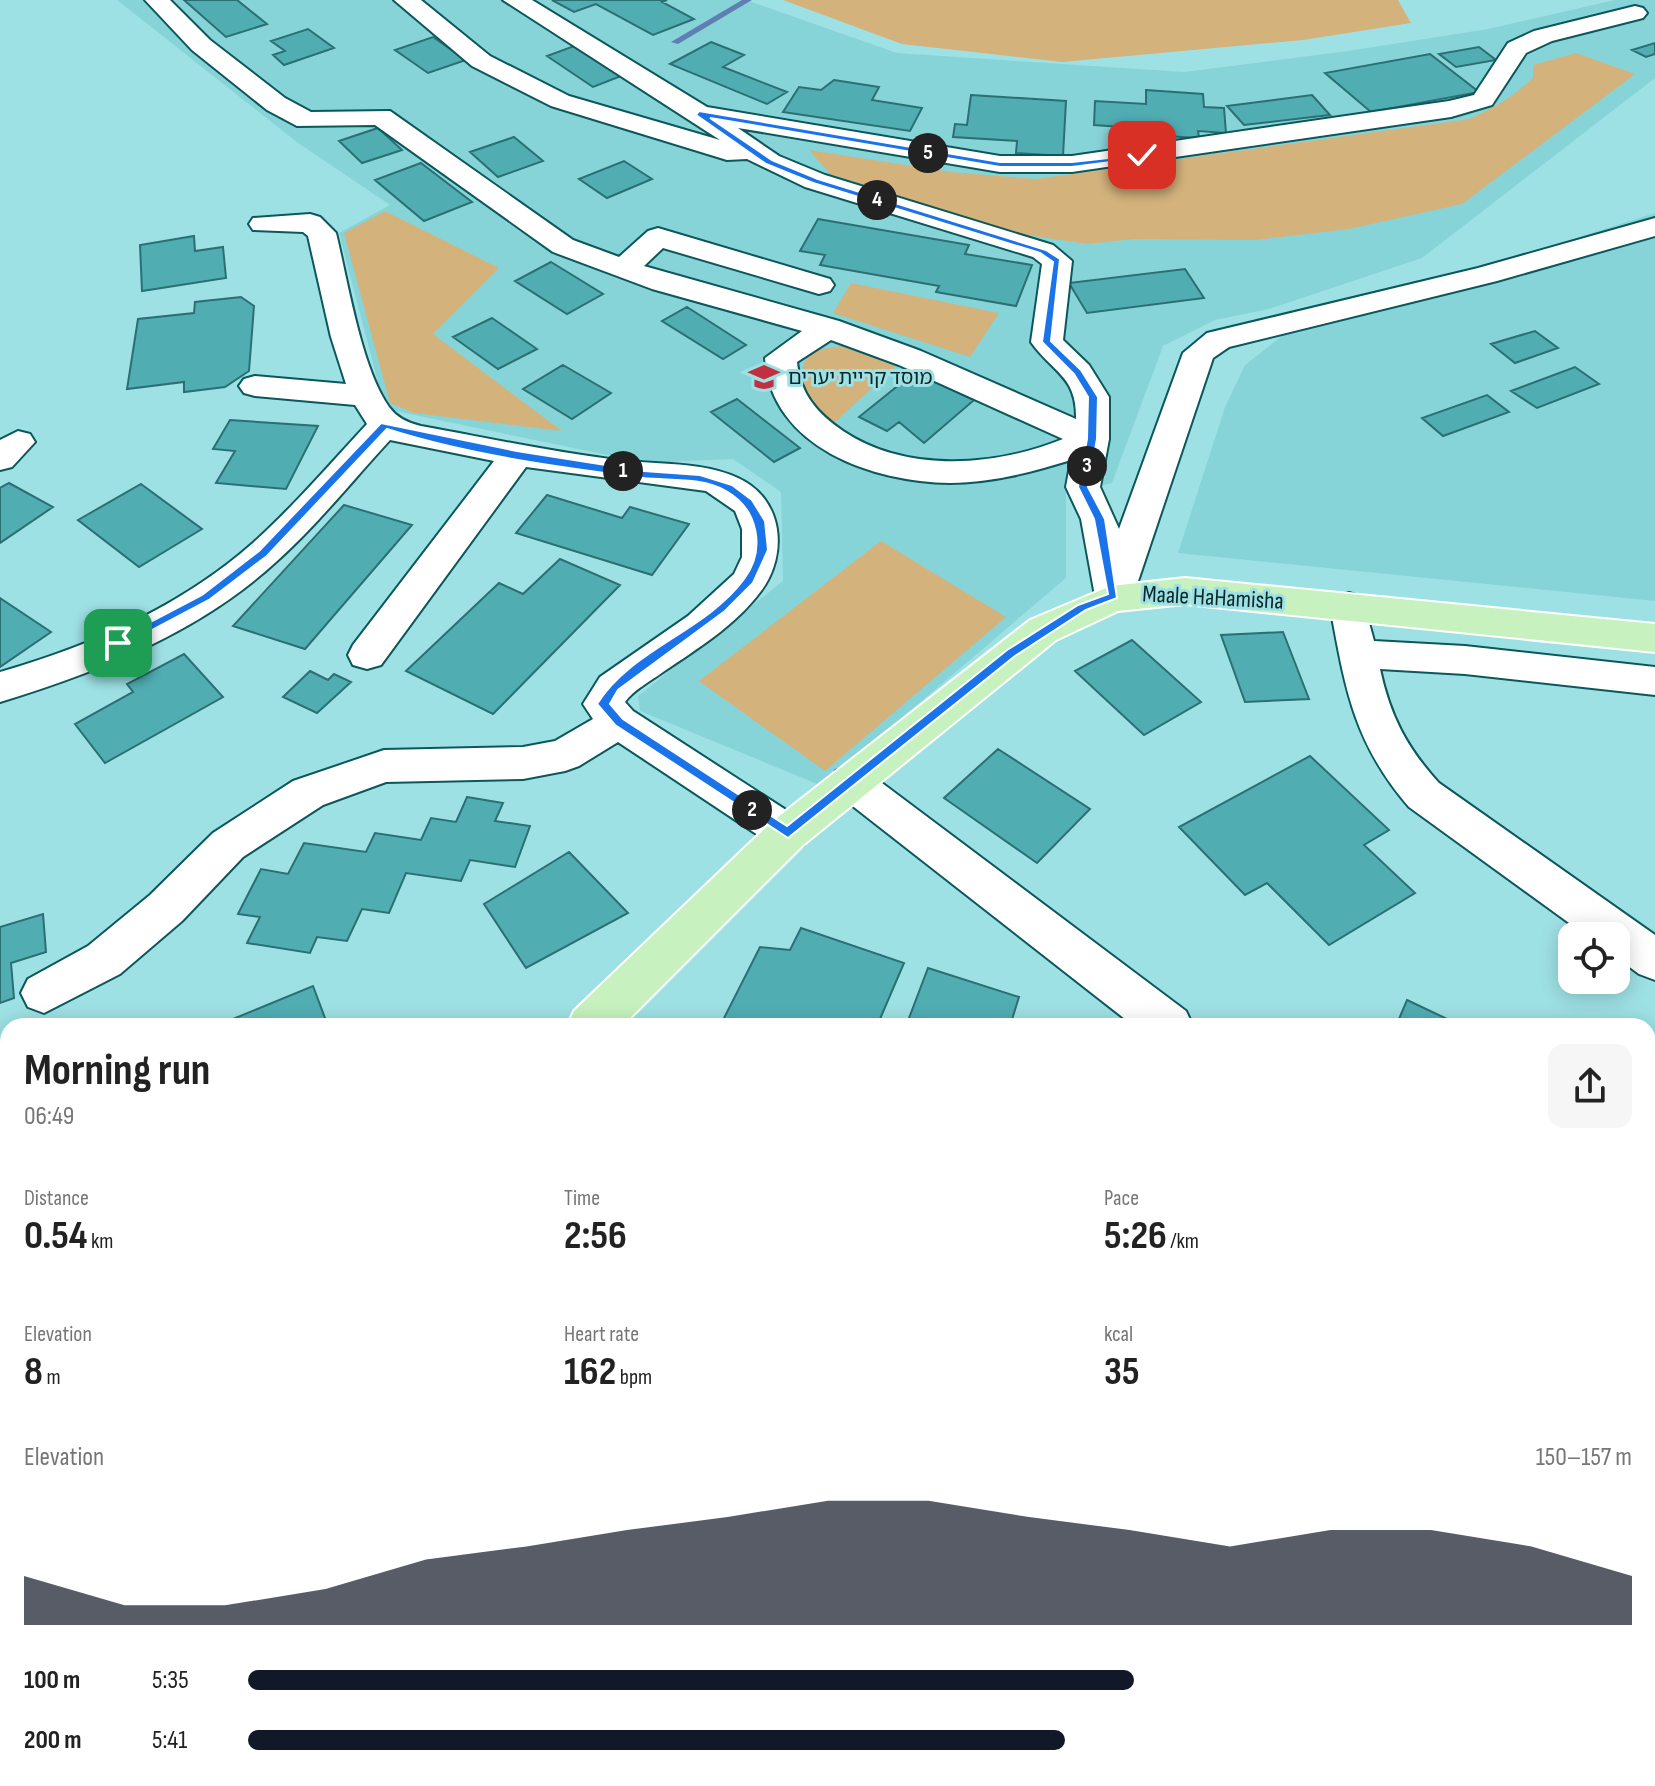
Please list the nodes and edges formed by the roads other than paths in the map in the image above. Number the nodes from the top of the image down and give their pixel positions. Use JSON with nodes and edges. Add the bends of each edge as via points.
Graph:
{"nodes":[{"id":1,"x":157,"y":0,"type":"edge"},
{"id":2,"x":406,"y":0,"type":"edge"},
{"id":3,"x":515,"y":0,"type":"edge"},
{"id":4,"x":1635,"y":13,"type":"dead end"},
{"id":5,"x":699,"y":114,"type":"junction"},
{"id":6,"x":769,"y":162,"type":"junction"},
{"id":7,"x":263,"y":224,"type":"dead end"},
{"id":8,"x":1655,"y":227,"type":"edge"},
{"id":9,"x":622,"y":270,"type":"junction"},
{"id":10,"x":819,"y":285,"type":"dead end"},
{"id":11,"x":828,"y":328,"type":"junction"},
{"id":12,"x":255,"y":386,"type":"dead end"},
{"id":13,"x":363,"y":396,"type":"junction"},
{"id":14,"x":385,"y":425,"type":"junction"},
{"id":15,"x":1092,"y":439,"type":"junction"},
{"id":16,"x":517,"y":455,"type":"junction"},
{"id":17,"x":1114,"y":596,"type":"junction"},
{"id":18,"x":1349,"y":606,"type":"junction"},
{"id":19,"x":1655,"y":638,"type":"edge"},
{"id":20,"x":1360,"y":654,"type":"junction"},
{"id":21,"x":367,"y":655,"type":"dead end"},
{"id":22,"x":1655,"y":681,"type":"edge"},
{"id":23,"x":0,"y":687,"type":"edge"},
{"id":24,"x":619,"y":722,"type":"junction"},
{"id":25,"x":851,"y":782,"type":"junction"},
{"id":26,"x":788,"y":833,"type":"junction"},
{"id":27,"x":1655,"y":960,"type":"edge"},
{"id":28,"x":44,"y":993,"type":"dead end"},
{"id":29,"x":599,"y":1018,"type":"edge"},
{"id":30,"x":1159,"y":1018,"type":"edge"}],
"edges":[{"from":1,"to":9,"type":"street","via":[[201,45],[276,104],[306,120],[381,117],[563,246]]},
{"from":2,"to":6,"type":"street","via":[[481,61],[560,101]]},
{"from":3,"to":5,"type":"street"},
{"from":4,"to":5,"type":"street","via":[[1543,36],[1517,48],[1483,100],[1451,109],[1072,164],[1000,164]]},
{"from":5,"to":6,"type":"street"},
{"from":6,"to":15,"type":"street","via":[[1043,251],[1057,261],[1047,342],[1078,372],[1093,397]]},
{"from":7,"to":13,"type":"street","via":[[310,223],[322,233]]},
{"from":8,"to":17,"type":"street","via":[[1486,275],[1218,340],[1199,353]]},
{"from":9,"to":10,"type":"street","via":[[658,237]]},
{"from":9,"to":11,"type":"street"},
{"from":11,"to":15,"type":"street","via":[[910,358]]},
{"from":11,"to":15,"type":"street","via":[[781,358],[782,379],[797,412],[827,437],[871,460],[922,471],[986,469],[1058,455]]},
{"from":12,"to":13,"type":"street"},
{"from":13,"to":14,"type":"street"},
{"from":14,"to":16,"type":"street"},
{"from":14,"to":23,"type":"street","via":[[263,554],[206,597],[118,643]]},
{"from":15,"to":17,"type":"street","via":[[1083,487],[1099,519]]},
{"from":16,"to":21,"type":"street"},
{"from":16,"to":24,"type":"street","via":[[644,475],[700,478],[729,488],[749,503],[760,521],[763,550],[749,581],[614,687],[603,704]]},
{"from":17,"to":18,"type":"main road","name":"Maale HaHamisha","via":[[1185,591]]},
{"from":17,"to":25,"type":"main road","name":"Maale HaHamisha","via":[[1043,630]]},
{"from":18,"to":19,"type":"main road","name":"Maale HaHamisha"},
{"from":18,"to":20,"type":"street"},
{"from":20,"to":22,"type":"street"},
{"from":20,"to":27,"type":"street","via":[[1382,739],[1424,795]]},
{"from":24,"to":26,"type":"street"},
{"from":24,"to":28,"type":"street","via":[[565,755],[523,763],[384,766],[308,793],[228,845],[166,908],[104,960]]},
{"from":25,"to":26,"type":"main road","name":"Maale HaHamisha"},
{"from":25,"to":30,"type":"street"},
{"from":26,"to":29,"type":"main road","name":"Maale HaHamisha"}]}
